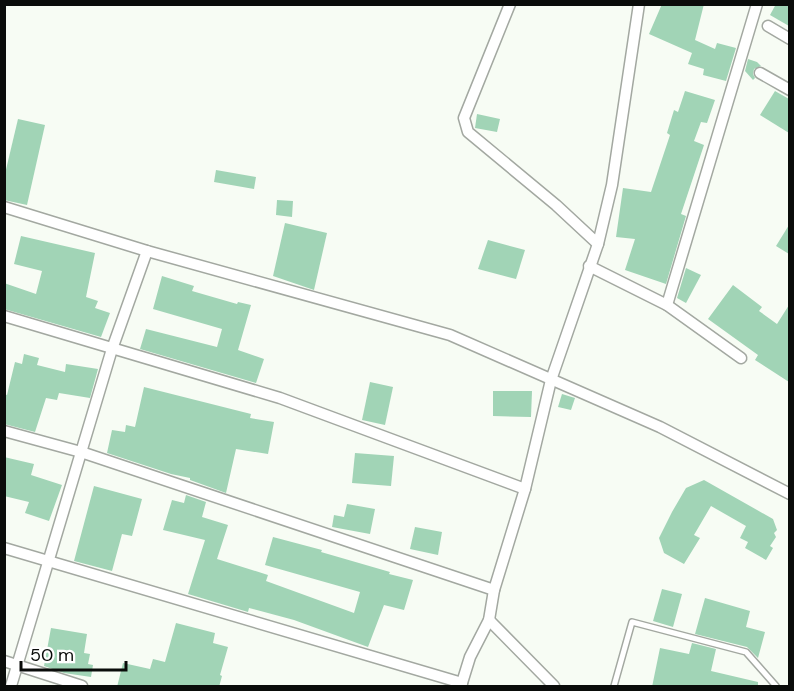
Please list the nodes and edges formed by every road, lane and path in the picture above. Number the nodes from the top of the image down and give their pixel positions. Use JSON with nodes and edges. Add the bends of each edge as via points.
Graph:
{"nodes":[{"id":1,"x":510,"y":4,"type":"edge"},
{"id":2,"x":639,"y":4,"type":"edge"},
{"id":3,"x":757,"y":4,"type":"edge"},
{"id":4,"x":768,"y":26,"type":"dead end"},
{"id":5,"x":789,"y":39,"type":"edge"},
{"id":6,"x":760,"y":73,"type":"dead end"},
{"id":7,"x":789,"y":90,"type":"edge"},
{"id":8,"x":4,"y":207,"type":"edge"},
{"id":9,"x":598,"y":244,"type":"junction"},
{"id":10,"x":147,"y":251,"type":"junction"},
{"id":11,"x":589,"y":266,"type":"junction"},
{"id":12,"x":667,"y":305,"type":"junction"},
{"id":13,"x":4,"y":316,"type":"edge"},
{"id":14,"x":112,"y":349,"type":"junction"},
{"id":15,"x":741,"y":358,"type":"dead end"},
{"id":16,"x":551,"y":380,"type":"junction"},
{"id":17,"x":4,"y":431,"type":"edge"},
{"id":18,"x":81,"y":452,"type":"junction"},
{"id":19,"x":525,"y":489,"type":"junction"},
{"id":20,"x":789,"y":494,"type":"edge"},
{"id":21,"x":4,"y":548,"type":"edge"},
{"id":22,"x":49,"y":560,"type":"junction"},
{"id":23,"x":494,"y":590,"type":"junction"},
{"id":24,"x":489,"y":620,"type":"junction"},
{"id":25,"x":4,"y":661,"type":"edge"},
{"id":26,"x":17,"y":665,"type":"junction"},
{"id":27,"x":462,"y":685,"type":"edge"},
{"id":28,"x":11,"y":687,"type":"edge"},
{"id":29,"x":82,"y":687,"type":"edge"},
{"id":30,"x":554,"y":687,"type":"edge"},
{"id":31,"x":614,"y":687,"type":"edge"},
{"id":32,"x":776,"y":687,"type":"edge"}],
"edges":[{"from":1,"to":9,"type":"street","via":[[464,124],[468,132]]},
{"from":2,"to":9,"type":"street","via":[[612,185]]},
{"from":3,"to":12,"type":"street"},
{"from":4,"to":5,"type":"street"},
{"from":6,"to":7,"type":"street"},
{"from":8,"to":10,"type":"street"},
{"from":9,"to":11,"type":"street"},
{"from":10,"to":14,"type":"street"},
{"from":10,"to":16,"type":"street","via":[[450,335]]},
{"from":11,"to":12,"type":"street"},
{"from":11,"to":16,"type":"street"},
{"from":12,"to":15,"type":"street"},
{"from":13,"to":14,"type":"street"},
{"from":14,"to":18,"type":"street"},
{"from":14,"to":19,"type":"street","via":[[280,398]]},
{"from":16,"to":19,"type":"street"},
{"from":16,"to":20,"type":"street","via":[[660,427]]},
{"from":17,"to":18,"type":"street"},
{"from":18,"to":22,"type":"street"},
{"from":18,"to":23,"type":"street"},
{"from":19,"to":23,"type":"street"},
{"from":21,"to":22,"type":"street"},
{"from":22,"to":26,"type":"street"},
{"from":22,"to":27,"type":"street"},
{"from":23,"to":24,"type":"street"},
{"from":24,"to":27,"type":"street","via":[[470,657]]},
{"from":24,"to":30,"type":"street"},
{"from":25,"to":26,"type":"street"},
{"from":26,"to":28,"type":"street"},
{"from":26,"to":29,"type":"street"},
{"from":31,"to":32,"type":"lane","via":[[632,622],[746,651]]}]}
